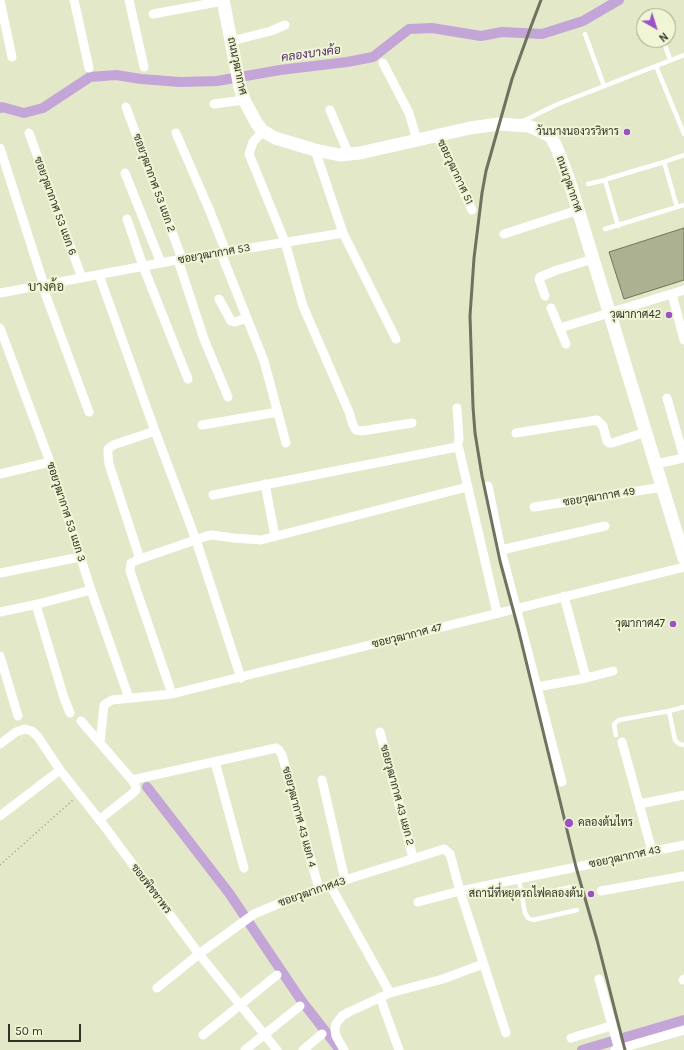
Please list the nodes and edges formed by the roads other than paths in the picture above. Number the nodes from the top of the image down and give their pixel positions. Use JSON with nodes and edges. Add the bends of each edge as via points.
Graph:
{"nodes":[{"id":1,"x":0,"y":0,"type":"edge"},
{"id":2,"x":74,"y":0,"type":"edge"},
{"id":3,"x":130,"y":0,"type":"edge"},
{"id":4,"x":223,"y":0,"type":"edge"},
{"id":5,"x":153,"y":14,"type":"dead end"},
{"id":6,"x":285,"y":25,"type":"dead end"},
{"id":7,"x":585,"y":34,"type":"dead end"},
{"id":8,"x":231,"y":41,"type":"junction"},
{"id":9,"x":666,"y":48,"type":"edge"},
{"id":10,"x":684,"y":55,"type":"edge"},
{"id":11,"x":12,"y":56,"type":"dead end"},
{"id":12,"x":670,"y":59,"type":"junction"},
{"id":13,"x":383,"y":63,"type":"dead end"},
{"id":14,"x":656,"y":66,"type":"junction"},
{"id":15,"x":144,"y":67,"type":"dead end"},
{"id":16,"x":89,"y":68,"type":"dead end"},
{"id":17,"x":604,"y":86,"type":"junction"},
{"id":18,"x":244,"y":100,"type":"junction"},
{"id":19,"x":214,"y":104,"type":"dead end"},
{"id":20,"x":126,"y":107,"type":"dead end"},
{"id":21,"x":330,"y":110,"type":"dead end"},
{"id":22,"x":514,"y":126,"type":"junction"},
{"id":23,"x":263,"y":131,"type":"junction"},
{"id":24,"x":29,"y":133,"type":"dead end"},
{"id":25,"x":176,"y":133,"type":"dead end"},
{"id":26,"x":684,"y":134,"type":"edge"},
{"id":27,"x":437,"y":135,"type":"junction"},
{"id":28,"x":417,"y":140,"type":"junction"},
{"id":29,"x":0,"y":148,"type":"edge"},
{"id":30,"x":315,"y":150,"type":"junction"},
{"id":31,"x":349,"y":155,"type":"junction"},
{"id":32,"x":684,"y":155,"type":"edge"},
{"id":33,"x":664,"y":162,"type":"junction"},
{"id":34,"x":125,"y":173,"type":"dead end"},
{"id":35,"x":605,"y":180,"type":"junction"},
{"id":36,"x":588,"y":184,"type":"dead end"},
{"id":37,"x":684,"y":205,"type":"edge"},
{"id":38,"x":677,"y":208,"type":"junction"},
{"id":39,"x":472,"y":210,"type":"dead end"},
{"id":40,"x":578,"y":210,"type":"junction"},
{"id":41,"x":126,"y":219,"type":"dead end"},
{"id":42,"x":618,"y":226,"type":"junction"},
{"id":43,"x":605,"y":230,"type":"dead end"},
{"id":44,"x":343,"y":233,"type":"junction"},
{"id":45,"x":504,"y":234,"type":"dead end"},
{"id":46,"x":285,"y":242,"type":"junction"},
{"id":47,"x":224,"y":252,"type":"junction"},
{"id":48,"x":180,"y":259,"type":"junction"},
{"id":49,"x":593,"y":259,"type":"junction"},
{"id":50,"x":161,"y":263,"type":"junction"},
{"id":51,"x":143,"y":266,"type":"junction"},
{"id":52,"x":99,"y":275,"type":"junction"},
{"id":53,"x":82,"y":278,"type":"junction"},
{"id":54,"x":43,"y":285,"type":"junction"},
{"id":55,"x":684,"y":290,"type":"edge"},
{"id":56,"x":0,"y":293,"type":"edge"},
{"id":57,"x":672,"y":294,"type":"junction"},
{"id":58,"x":545,"y":296,"type":"dead end"},
{"id":59,"x":219,"y":299,"type":"dead end"},
{"id":60,"x":551,"y":308,"type":"dead end"},
{"id":61,"x":608,"y":312,"type":"junction"},
{"id":62,"x":247,"y":318,"type":"junction"},
{"id":63,"x":0,"y":328,"type":"edge"},
{"id":64,"x":560,"y":328,"type":"junction"},
{"id":65,"x":396,"y":339,"type":"dead end"},
{"id":66,"x":684,"y":340,"type":"edge"},
{"id":67,"x":566,"y":344,"type":"dead end"},
{"id":68,"x":188,"y":379,"type":"dead end"},
{"id":69,"x":228,"y":397,"type":"dead end"},
{"id":70,"x":667,"y":398,"type":"dead end"},
{"id":71,"x":457,"y":408,"type":"dead end"},
{"id":72,"x":89,"y":412,"type":"dead end"},
{"id":73,"x":278,"y":412,"type":"junction"},
{"id":74,"x":412,"y":423,"type":"dead end"},
{"id":75,"x":202,"y":425,"type":"dead end"},
{"id":76,"x":155,"y":431,"type":"junction"},
{"id":77,"x":646,"y":432,"type":"junction"},
{"id":78,"x":516,"y":433,"type":"dead end"},
{"id":79,"x":286,"y":443,"type":"dead end"},
{"id":80,"x":457,"y":447,"type":"junction"},
{"id":81,"x":684,"y":458,"type":"edge"},
{"id":82,"x":50,"y":462,"type":"junction"},
{"id":83,"x":656,"y":464,"type":"junction"},
{"id":84,"x":0,"y":474,"type":"edge"},
{"id":85,"x":264,"y":484,"type":"junction"},
{"id":86,"x":488,"y":486,"type":"dead end"},
{"id":87,"x":467,"y":487,"type":"junction"},
{"id":88,"x":663,"y":487,"type":"junction"},
{"id":89,"x":212,"y":495,"type":"dead end"},
{"id":90,"x":534,"y":507,"type":"dead end"},
{"id":91,"x":605,"y":526,"type":"dead end"},
{"id":92,"x":275,"y":536,"type":"junction"},
{"id":93,"x":196,"y":540,"type":"junction"},
{"id":94,"x":501,"y":550,"type":"junction"},
{"id":95,"x":80,"y":557,"type":"junction"},
{"id":96,"x":684,"y":558,"type":"edge"},
{"id":97,"x":140,"y":559,"type":"junction"},
{"id":98,"x":684,"y":567,"type":"edge"},
{"id":99,"x":0,"y":573,"type":"edge"},
{"id":100,"x":91,"y":590,"type":"junction"},
{"id":101,"x":564,"y":596,"type":"junction"},
{"id":102,"x":36,"y":605,"type":"junction"},
{"id":103,"x":516,"y":608,"type":"junction"},
{"id":104,"x":0,"y":612,"type":"edge"},
{"id":105,"x":497,"y":613,"type":"junction"},
{"id":106,"x":0,"y":656,"type":"edge"},
{"id":107,"x":613,"y":671,"type":"dead end"},
{"id":108,"x":241,"y":678,"type":"junction"},
{"id":109,"x":586,"y":678,"type":"junction"},
{"id":110,"x":537,"y":687,"type":"junction"},
{"id":111,"x":172,"y":694,"type":"junction"},
{"id":112,"x":129,"y":698,"type":"junction"},
{"id":113,"x":684,"y":707,"type":"edge"},
{"id":114,"x":669,"y":711,"type":"junction"},
{"id":115,"x":70,"y":713,"type":"dead end"},
{"id":116,"x":18,"y":716,"type":"dead end"},
{"id":117,"x":81,"y":721,"type":"dead end"},
{"id":118,"x":380,"y":732,"type":"dead end"},
{"id":119,"x":619,"y":739,"type":"joint"},
{"id":120,"x":100,"y":742,"type":"junction"},
{"id":121,"x":0,"y":744,"type":"edge"},
{"id":122,"x":684,"y":745,"type":"edge"},
{"id":123,"x":216,"y":762,"type":"junction"},
{"id":124,"x":60,"y":770,"type":"junction"},
{"id":125,"x":132,"y":780,"type":"junction"},
{"id":126,"x":322,"y":780,"type":"dead end"},
{"id":127,"x":562,"y":782,"type":"dead end"},
{"id":128,"x":684,"y":796,"type":"edge"},
{"id":129,"x":640,"y":804,"type":"junction"},
{"id":130,"x":0,"y":816,"type":"edge"},
{"id":131,"x":99,"y":820,"type":"junction"},
{"id":132,"x":684,"y":845,"type":"edge"},
{"id":133,"x":652,"y":852,"type":"junction"},
{"id":134,"x":413,"y":858,"type":"junction"},
{"id":135,"x":244,"y":868,"type":"dead end"},
{"id":136,"x":684,"y":876,"type":"edge"},
{"id":137,"x":345,"y":880,"type":"junction"},
{"id":138,"x":519,"y":880,"type":"junction"},
{"id":139,"x":330,"y":885,"type":"junction"},
{"id":140,"x":572,"y":887,"type":"dead end"},
{"id":141,"x":319,"y":889,"type":"junction"},
{"id":142,"x":601,"y":891,"type":"dead end"},
{"id":143,"x":460,"y":892,"type":"junction"},
{"id":144,"x":522,"y":896,"type":"junction"},
{"id":145,"x":418,"y":902,"type":"dead end"},
{"id":146,"x":577,"y":910,"type":"dead end"},
{"id":147,"x":199,"y":954,"type":"junction"},
{"id":148,"x":483,"y":964,"type":"junction"},
{"id":149,"x":277,"y":975,"type":"dead end"},
{"id":150,"x":598,"y":979,"type":"dead end"},
{"id":151,"x":157,"y":988,"type":"dead end"},
{"id":152,"x":390,"y":993,"type":"junction"},
{"id":153,"x":380,"y":997,"type":"junction"},
{"id":154,"x":240,"y":1005,"type":"junction"},
{"id":155,"x":300,"y":1006,"type":"dead end"},
{"id":156,"x":612,"y":1030,"type":"junction"},
{"id":157,"x":684,"y":1030,"type":"edge"},
{"id":158,"x":506,"y":1033,"type":"dead end"},
{"id":159,"x":265,"y":1034,"type":"junction"},
{"id":160,"x":322,"y":1034,"type":"dead end"},
{"id":161,"x":203,"y":1035,"type":"dead end"},
{"id":162,"x":571,"y":1038,"type":"dead end"},
{"id":163,"x":617,"y":1048,"type":"edge"},
{"id":164,"x":245,"y":1050,"type":"edge"},
{"id":165,"x":277,"y":1050,"type":"edge"},
{"id":166,"x":303,"y":1050,"type":"edge"},
{"id":167,"x":344,"y":1050,"type":"edge"},
{"id":168,"x":400,"y":1050,"type":"edge"}],
"edges":[{"from":1,"to":11,"type":"street"},
{"from":2,"to":16,"type":"street"},
{"from":3,"to":15,"type":"street"},
{"from":4,"to":5,"type":"street"},
{"from":4,"to":8,"type":"main road","name":"ถนนวุฒากาศ"},
{"from":6,"to":8,"type":"street"},
{"from":7,"to":17,"type":"lane"},
{"from":8,"to":18,"type":"main road","name":"ถนนวุฒากาศ"},
{"from":9,"to":12,"type":"lane"},
{"from":10,"to":12,"type":"lane"},
{"from":12,"to":14,"type":"lane"},
{"from":13,"to":28,"type":"street","via":[[409,113]]},
{"from":14,"to":17,"type":"lane"},
{"from":14,"to":26,"type":"lane"},
{"from":17,"to":22,"type":"lane","via":[[558,104]]},
{"from":18,"to":19,"type":"street"},
{"from":18,"to":23,"type":"main road","name":"ถนนวุฒากาศ","via":[[250,114]]},
{"from":20,"to":48,"type":"street","name":"ซอยวุฒากาศ 53 แยก 2"},
{"from":21,"to":31,"type":"street"},
{"from":22,"to":27,"type":"main road","name":"ถนนวุฒากาศ","via":[[499,124]]},
{"from":22,"to":40,"type":"main road","name":"ถนนวุฒากาศ","via":[[528,126],[550,136],[556,146]]},
{"from":23,"to":30,"type":"main road","name":"ถนนวุฒากาศ","via":[[276,138]]},
{"from":23,"to":46,"type":"street","via":[[253,142],[249,154]]},
{"from":24,"to":53,"type":"street","name":"ซอยวุฒากาศ 53 แยก 6"},
{"from":25,"to":47,"type":"street","via":[[209,208]]},
{"from":27,"to":28,"type":"main road","name":"ถนนวุฒากาศ"},
{"from":27,"to":39,"type":"street","name":"ซอยวุฒากาศ 51"},
{"from":28,"to":31,"type":"main road","name":"ถนนวุฒากาศ"},
{"from":29,"to":54,"type":"street"},
{"from":30,"to":31,"type":"main road","name":"ถนนวุฒากาศ"},
{"from":30,"to":44,"type":"street"},
{"from":32,"to":33,"type":"lane"},
{"from":33,"to":35,"type":"lane"},
{"from":33,"to":38,"type":"lane"},
{"from":34,"to":50,"type":"street","name":"ซอยวุฒากาศ 53 แยก 2"},
{"from":35,"to":36,"type":"lane"},
{"from":35,"to":42,"type":"lane"},
{"from":37,"to":38,"type":"lane"},
{"from":38,"to":42,"type":"lane"},
{"from":40,"to":45,"type":"street"},
{"from":40,"to":49,"type":"main road","name":"ถนนวุฒากาศ"},
{"from":41,"to":51,"type":"street"},
{"from":42,"to":43,"type":"lane"},
{"from":44,"to":46,"type":"street","name":"ซอยวุฒากาศ 53"},
{"from":44,"to":65,"type":"street"},
{"from":46,"to":47,"type":"street","name":"ซอยวุฒากาศ 53"},
{"from":46,"to":74,"type":"street","via":[[303,306],[356,430]]},
{"from":47,"to":48,"type":"street","name":"ซอยวุฒากาศ 53"},
{"from":47,"to":62,"type":"street"},
{"from":48,"to":50,"type":"street","name":"ซอยวุฒากาศ 53"},
{"from":48,"to":69,"type":"street","name":"ซอยวุฒากาศ 53 แยก 2","via":[[204,339]]},
{"from":49,"to":58,"type":"street","via":[[540,277]]},
{"from":49,"to":61,"type":"main road","name":"ถนนวุฒากาศ"},
{"from":50,"to":51,"type":"street","name":"ซอยวุฒากาศ 53"},
{"from":51,"to":52,"type":"street","name":"ซอยวุฒากาศ 53"},
{"from":51,"to":68,"type":"street"},
{"from":52,"to":53,"type":"street","name":"ซอยวุฒากาศ 53"},
{"from":52,"to":76,"type":"street"},
{"from":53,"to":54,"type":"street","name":"ซอยวุฒากาศ 53"},
{"from":54,"to":56,"type":"street","name":"ซอยวุฒากาศ 53"},
{"from":54,"to":72,"type":"street"},
{"from":55,"to":57,"type":"street"},
{"from":57,"to":61,"type":"street"},
{"from":57,"to":66,"type":"street"},
{"from":59,"to":62,"type":"street","via":[[231,321]]},
{"from":60,"to":64,"type":"street"},
{"from":61,"to":64,"type":"street"},
{"from":61,"to":77,"type":"main road","name":"ถนนวุฒากาศ"},
{"from":62,"to":73,"type":"street","via":[[264,361]]},
{"from":63,"to":82,"type":"street","name":"ซอยวุฒากาศ 53 แยก 3"},
{"from":64,"to":67,"type":"street"},
{"from":70,"to":81,"type":"street"},
{"from":71,"to":80,"type":"street"},
{"from":73,"to":75,"type":"street"},
{"from":73,"to":79,"type":"street"},
{"from":76,"to":93,"type":"street"},
{"from":76,"to":97,"type":"street","via":[[108,449],[109,464]]},
{"from":77,"to":78,"type":"street","via":[[612,443],[607,441],[603,426],[597,420],[588,420]]},
{"from":77,"to":83,"type":"main road","name":"ถนนวุฒากาศ"},
{"from":80,"to":85,"type":"street"},
{"from":80,"to":87,"type":"street"},
{"from":81,"to":83,"type":"street"},
{"from":82,"to":84,"type":"street"},
{"from":82,"to":95,"type":"street","name":"ซอยวุฒากาศ 53 แยก 3"},
{"from":83,"to":88,"type":"main road","name":"ถนนวุฒากาศ"},
{"from":85,"to":89,"type":"street"},
{"from":85,"to":92,"type":"street"},
{"from":86,"to":94,"type":"street"},
{"from":87,"to":92,"type":"street"},
{"from":87,"to":105,"type":"street"},
{"from":88,"to":90,"type":"street","name":"ซอยวุฒากาศ 49"},
{"from":88,"to":96,"type":"main road","name":"ถนนวุฒากาศ"},
{"from":91,"to":94,"type":"street"},
{"from":92,"to":93,"type":"street","via":[[261,540],[212,535]]},
{"from":93,"to":97,"type":"street"},
{"from":93,"to":108,"type":"street"},
{"from":94,"to":103,"type":"street"},
{"from":95,"to":99,"type":"street"},
{"from":95,"to":100,"type":"street","name":"ซอยวุฒากาศ 53 แยก 3"},
{"from":97,"to":111,"type":"street","via":[[131,563],[130,571]]},
{"from":98,"to":101,"type":"street","name":"ซอยวุฒากาศ 47"},
{"from":100,"to":102,"type":"street"},
{"from":100,"to":112,"type":"street","name":"ซอยวุฒากาศ 53 แยก 3"},
{"from":101,"to":103,"type":"street","name":"ซอยวุฒากาศ 47"},
{"from":101,"to":109,"type":"street"},
{"from":102,"to":104,"type":"street"},
{"from":102,"to":115,"type":"street"},
{"from":103,"to":105,"type":"street","name":"ซอยวุฒากาศ 47"},
{"from":103,"to":110,"type":"street"},
{"from":105,"to":108,"type":"street","name":"ซอยวุฒากาศ 47"},
{"from":106,"to":116,"type":"street"},
{"from":107,"to":109,"type":"street"},
{"from":108,"to":111,"type":"street","name":"ซอยวุฒากาศ 47"},
{"from":109,"to":110,"type":"street"},
{"from":110,"to":127,"type":"street"},
{"from":111,"to":112,"type":"street","name":"ซอยวุฒากาศ 47"},
{"from":112,"to":120,"type":"street","name":"ซอยวุฒากาศ 47","via":[[112,700],[104,705]]},
{"from":113,"to":114,"type":"lane"},
{"from":114,"to":119,"type":"lane","via":[[616,721],[614,724]]},
{"from":114,"to":122,"type":"lane","via":[[675,740]]},
{"from":117,"to":120,"type":"street"},
{"from":118,"to":134,"type":"street","name":"ซอยวุฒากาศ 43 แยก 2"},
{"from":119,"to":129,"type":"street"},
{"from":120,"to":125,"type":"street"},
{"from":121,"to":124,"type":"street","name":"ซอยพิชชาพร","via":[[16,732],[25,729],[32,731]]},
{"from":123,"to":125,"type":"street"},
{"from":123,"to":135,"type":"street"},
{"from":123,"to":141,"type":"street","name":"ซอยวุฒากาศ 43 แยก 4","via":[[276,748],[279,750]]},
{"from":124,"to":130,"type":"street"},
{"from":124,"to":131,"type":"street","name":"ซอยพิชชาพร"},
{"from":125,"to":131,"type":"street","via":[[136,790]]},
{"from":126,"to":137,"type":"street"},
{"from":128,"to":129,"type":"street"},
{"from":129,"to":133,"type":"street"},
{"from":131,"to":147,"type":"street","name":"ซอยพิชชาพร"},
{"from":132,"to":133,"type":"street","name":"ซอยวุฒากาศ 43"},
{"from":133,"to":138,"type":"street","name":"ซอยวุฒากาศ 43"},
{"from":134,"to":137,"type":"street","name":"ซอยวุฒากาศ43"},
{"from":134,"to":143,"type":"street","name":"ซอยวุฒากาศ43","via":[[444,849],[450,854]]},
{"from":136,"to":142,"type":"street"},
{"from":137,"to":139,"type":"street","name":"ซอยวุฒากาศ43"},
{"from":138,"to":143,"type":"street"},
{"from":138,"to":144,"type":"lane"},
{"from":139,"to":141,"type":"street","name":"ซอยวุฒากาศ43"},
{"from":139,"to":152,"type":"street"},
{"from":140,"to":144,"type":"lane"},
{"from":141,"to":147,"type":"street","name":"ซอยวุฒากาศ43","via":[[254,914]]},
{"from":143,"to":145,"type":"street"},
{"from":143,"to":148,"type":"street","name":"ซอยวุฒากาศ43"},
{"from":144,"to":146,"type":"lane","via":[[525,913],[533,920]]},
{"from":147,"to":151,"type":"street","name":"ซอยวุฒากาศ43"},
{"from":147,"to":154,"type":"street","name":"ซอยพิชชาพร"},
{"from":148,"to":152,"type":"street"},
{"from":148,"to":158,"type":"street","name":"ซอยวุฒากาศ43"},
{"from":149,"to":154,"type":"street"},
{"from":150,"to":156,"type":"street"},
{"from":152,"to":153,"type":"street"},
{"from":153,"to":167,"type":"street","via":[[342,1016],[336,1024],[336,1036]]},
{"from":153,"to":168,"type":"street"},
{"from":154,"to":159,"type":"street","name":"ซอยพิชชาพร"},
{"from":154,"to":161,"type":"street"},
{"from":155,"to":159,"type":"street"},
{"from":156,"to":162,"type":"street"},
{"from":156,"to":163,"type":"street"},
{"from":157,"to":163,"type":"street"},
{"from":159,"to":164,"type":"street"},
{"from":159,"to":165,"type":"street","name":"ซอยพิชชาพร"},
{"from":160,"to":166,"type":"street"}]}
